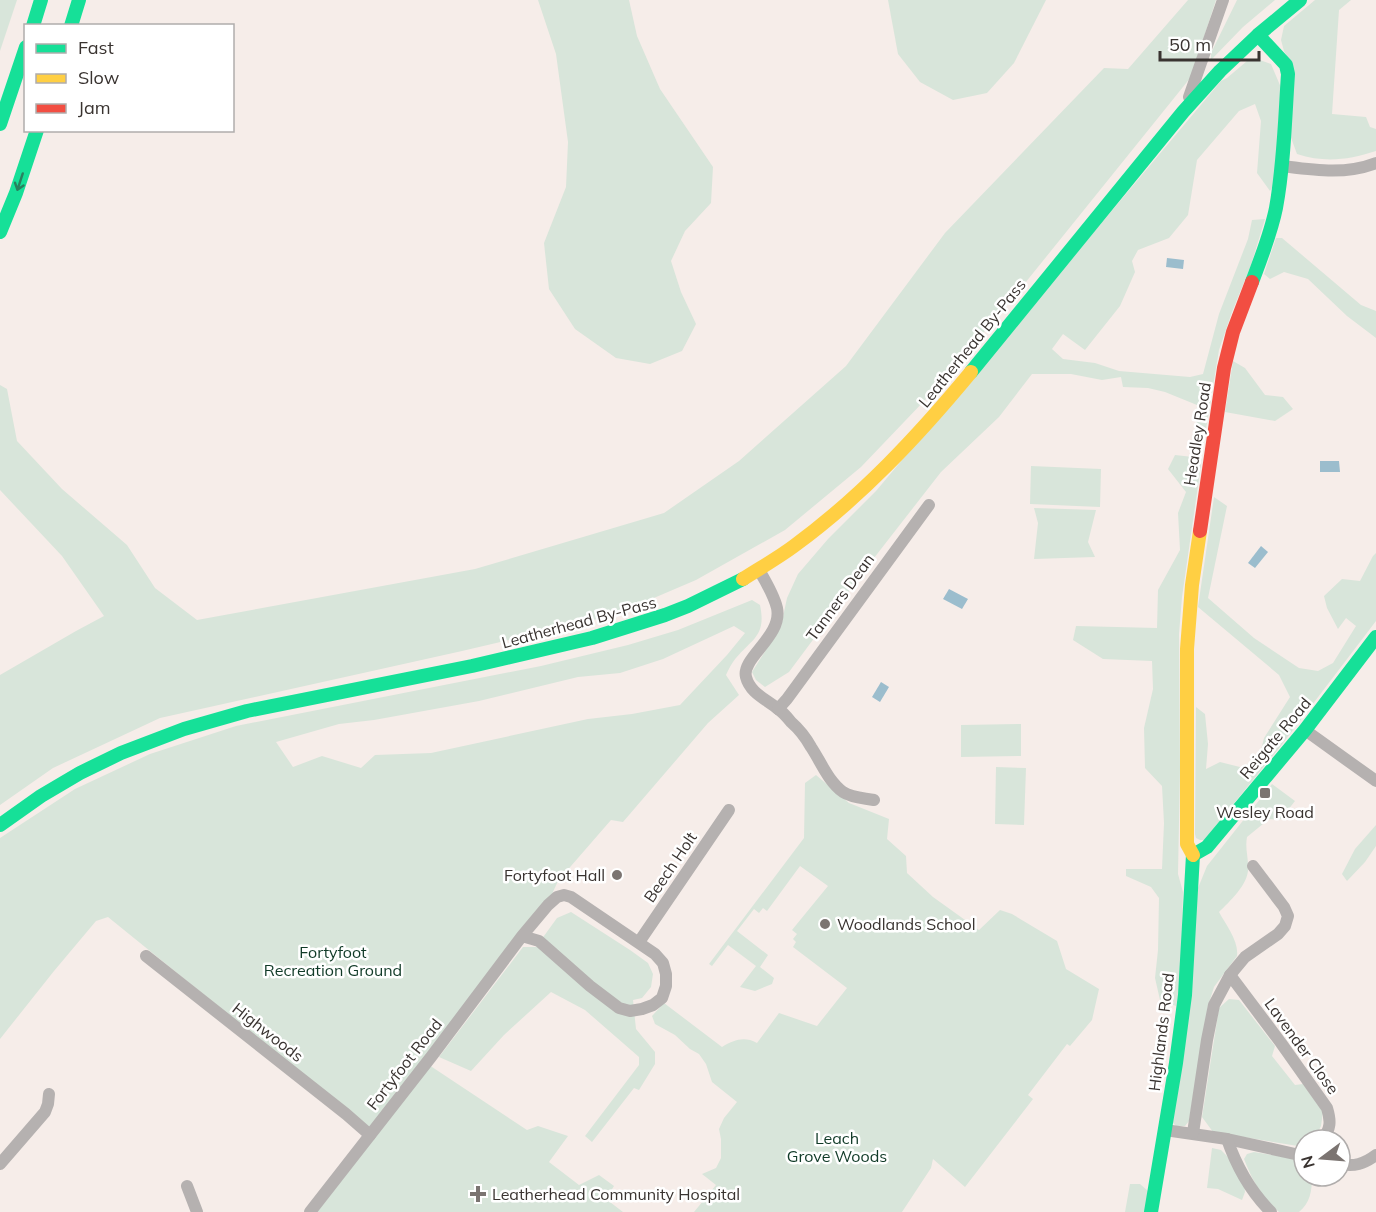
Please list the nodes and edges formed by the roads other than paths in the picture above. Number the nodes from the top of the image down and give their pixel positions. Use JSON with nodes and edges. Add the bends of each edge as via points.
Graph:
{"nodes":[{"id":1,"x":41,"y":0,"type":"edge"},
{"id":2,"x":80,"y":0,"type":"edge"},
{"id":3,"x":1223,"y":0,"type":"edge"},
{"id":4,"x":1300,"y":0,"type":"edge"},
{"id":5,"x":34,"y":24,"type":"edge"},
{"id":6,"x":72,"y":24,"type":"edge"},
{"id":7,"x":1258,"y":35,"type":"junction"},
{"id":8,"x":24,"y":53,"type":"edge"},
{"id":9,"x":1184,"y":112,"type":"junction"},
{"id":10,"x":0,"y":124,"type":"edge"},
{"id":11,"x":36,"y":132,"type":"edge"},
{"id":12,"x":1376,"y":163,"type":"edge"},
{"id":13,"x":1282,"y":166,"type":"junction"},
{"id":14,"x":0,"y":232,"type":"edge"},
{"id":15,"x":929,"y":505,"type":"dead end"},
{"id":16,"x":759,"y":570,"type":"junction"},
{"id":17,"x":1376,"y":637,"type":"edge"},
{"id":18,"x":778,"y":709,"type":"junction"},
{"id":19,"x":1305,"y":730,"type":"junction"},
{"id":20,"x":1376,"y":781,"type":"edge"},
{"id":21,"x":874,"y":800,"type":"dead end"},
{"id":22,"x":729,"y":810,"type":"dead end"},
{"id":23,"x":0,"y":825,"type":"edge"},
{"id":24,"x":1193,"y":855,"type":"junction"},
{"id":25,"x":1253,"y":866,"type":"dead end"},
{"id":26,"x":522,"y":936,"type":"junction"},
{"id":27,"x":639,"y":942,"type":"junction"},
{"id":28,"x":146,"y":956,"type":"dead end"},
{"id":29,"x":1230,"y":975,"type":"junction"},
{"id":30,"x":49,"y":1094,"type":"dead end"},
{"id":31,"x":1329,"y":1128,"type":"edge"},
{"id":32,"x":1165,"y":1130,"type":"junction"},
{"id":33,"x":1193,"y":1133,"type":"junction"},
{"id":34,"x":370,"y":1135,"type":"junction"},
{"id":35,"x":1227,"y":1139,"type":"junction"},
{"id":36,"x":1292,"y":1153,"type":"edge"},
{"id":37,"x":1376,"y":1155,"type":"edge"},
{"id":38,"x":0,"y":1164,"type":"edge"},
{"id":39,"x":1352,"y":1165,"type":"edge"},
{"id":40,"x":188,"y":1186,"type":"dead end"},
{"id":41,"x":197,"y":1212,"type":"edge"},
{"id":42,"x":310,"y":1212,"type":"edge"},
{"id":43,"x":1151,"y":1212,"type":"edge"},
{"id":44,"x":1271,"y":1212,"type":"edge"}],
"edges":[{"from":1,"to":5,"type":"main road"},
{"from":2,"to":6,"type":"main road"},
{"from":3,"to":9,"type":"street"},
{"from":4,"to":7,"type":"main road","name":"Leatherhead By-Pass"},
{"from":7,"to":9,"type":"main road","name":"Leatherhead By-Pass"},
{"from":7,"to":13,"type":"main road","name":"Headley Road","via":[[1286,65],[1288,74]]},
{"from":8,"to":10,"type":"main road"},
{"from":9,"to":16,"type":"main road","name":"Leatherhead By-Pass","via":[[899,454],[844,507]]},
{"from":11,"to":14,"type":"main road","one_way":true},
{"from":12,"to":13,"type":"street","via":[[1338,171]]},
{"from":13,"to":24,"type":"main road","name":"Headley Road","via":[[1267,243],[1233,332],[1224,368],[1193,577],[1188,633],[1187,844]]},
{"from":15,"to":18,"type":"street","name":"Tanners Dean"},
{"from":16,"to":18,"type":"street","via":[[774,600],[777,619],[751,661],[746,677],[754,692]]},
{"from":16,"to":23,"type":"main road","name":"Leatherhead By-Pass","via":[[658,619],[607,634],[186,729],[98,764]]},
{"from":17,"to":19,"type":"main road","name":"Reigate Road"},
{"from":18,"to":21,"type":"street","via":[[801,732],[832,781],[855,797]]},
{"from":19,"to":20,"type":"street"},
{"from":19,"to":24,"type":"main road","name":"Reigate Road","via":[[1207,847]]},
{"from":22,"to":27,"type":"street","name":"Beech Holt"},
{"from":24,"to":32,"type":"main road","name":"Highlands Road","via":[[1185,995]]},
{"from":25,"to":29,"type":"street","via":[[1284,907],[1288,916],[1286,926],[1245,957]]},
{"from":26,"to":27,"type":"street","name":"Fortyfoot Road","via":[[548,905],[564,896]]},
{"from":26,"to":27,"type":"street","name":"Fortyfoot Road","via":[[539,941],[590,986],[630,1011],[653,1005],[662,998],[666,986],[663,963]]},
{"from":26,"to":34,"type":"street","name":"Fortyfoot Road"},
{"from":28,"to":34,"type":"street","name":"Highwoods"},
{"from":29,"to":31,"type":"street","name":"Lavender Close","via":[[1327,1108]]},
{"from":29,"to":33,"type":"street","via":[[1214,1005]]},
{"from":30,"to":38,"type":"street","via":[[45,1112]]},
{"from":32,"to":33,"type":"street"},
{"from":32,"to":43,"type":"main road","name":"Highlands Road"},
{"from":33,"to":35,"type":"street"},
{"from":34,"to":42,"type":"street","name":"Fortyfoot Road"},
{"from":35,"to":36,"type":"street"},
{"from":35,"to":44,"type":"street","via":[[1252,1190]]},
{"from":37,"to":39,"type":"street","via":[[1367,1162]]},
{"from":40,"to":41,"type":"street"}]}
